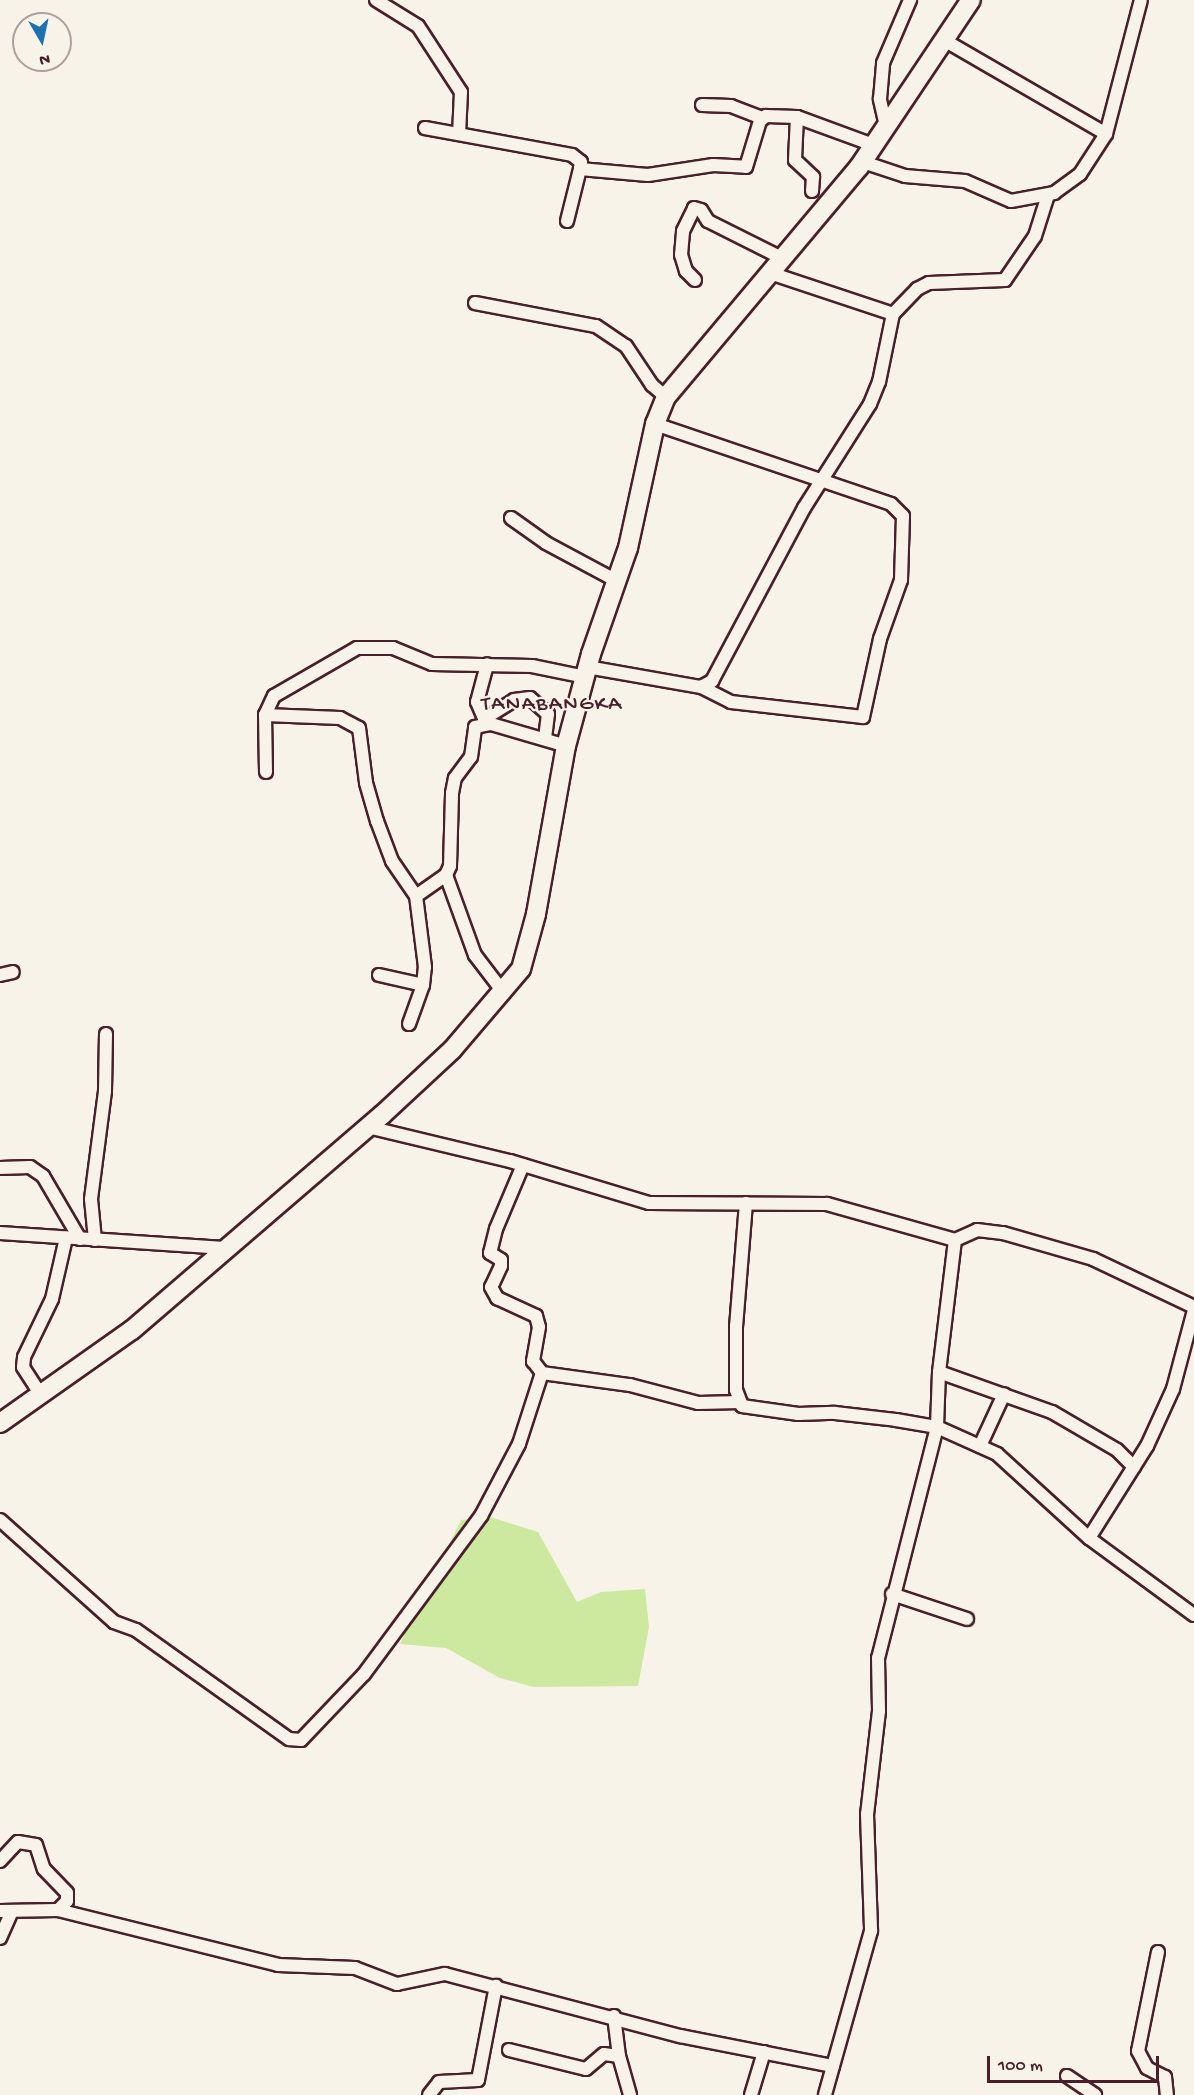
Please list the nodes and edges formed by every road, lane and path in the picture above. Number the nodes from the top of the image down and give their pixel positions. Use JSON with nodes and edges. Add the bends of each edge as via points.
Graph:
{"nodes":[{"id":1,"x":376,"y":0,"type":"edge"},
{"id":2,"x":910,"y":0,"type":"edge"},
{"id":3,"x":971,"y":0,"type":"edge"},
{"id":4,"x":1141,"y":0,"type":"edge"},
{"id":5,"x":944,"y":40,"type":"junction"},
{"id":6,"x":702,"y":105,"type":"dead end"},
{"id":7,"x":797,"y":117,"type":"junction"},
{"id":8,"x":762,"y":118,"type":"junction"},
{"id":9,"x":886,"y":126,"type":"junction"},
{"id":10,"x":425,"y":128,"type":"dead end"},
{"id":11,"x":459,"y":134,"type":"junction"},
{"id":12,"x":1106,"y":134,"type":"junction"},
{"id":13,"x":873,"y":145,"type":"junction"},
{"id":14,"x":863,"y":162,"type":"junction"},
{"id":15,"x":580,"y":169,"type":"junction"},
{"id":16,"x":812,"y":191,"type":"dead end"},
{"id":17,"x":1048,"y":195,"type":"junction"},
{"id":18,"x":567,"y":221,"type":"dead end"},
{"id":19,"x":784,"y":259,"type":"junction"},
{"id":20,"x":773,"y":274,"type":"junction"},
{"id":21,"x":695,"y":279,"type":"dead end"},
{"id":22,"x":475,"y":303,"type":"dead end"},
{"id":23,"x":893,"y":314,"type":"junction"},
{"id":24,"x":666,"y":397,"type":"junction"},
{"id":25,"x":655,"y":424,"type":"junction"},
{"id":26,"x":823,"y":479,"type":"junction"},
{"id":27,"x":511,"y":518,"type":"dead end"},
{"id":28,"x":617,"y":580,"type":"junction"},
{"id":29,"x":487,"y":664,"type":"junction"},
{"id":30,"x":586,"y":672,"type":"junction"},
{"id":31,"x":701,"y":687,"type":"junction"},
{"id":32,"x":265,"y":715,"type":"junction"},
{"id":33,"x":485,"y":721,"type":"junction"},
{"id":34,"x":545,"y":737,"type":"junction"},
{"id":35,"x":566,"y":746,"type":"junction"},
{"id":36,"x":266,"y":772,"type":"dead end"},
{"id":37,"x":446,"y":875,"type":"junction"},
{"id":38,"x":416,"y":896,"type":"junction"},
{"id":39,"x":13,"y":972,"type":"dead end"},
{"id":40,"x":0,"y":975,"type":"edge"},
{"id":41,"x":379,"y":975,"type":"dead end"},
{"id":42,"x":423,"y":985,"type":"junction"},
{"id":43,"x":504,"y":993,"type":"junction"},
{"id":44,"x":409,"y":1024,"type":"dead end"},
{"id":45,"x":106,"y":1034,"type":"dead end"},
{"id":46,"x":368,"y":1127,"type":"junction"},
{"id":47,"x":523,"y":1165,"type":"junction"},
{"id":48,"x":0,"y":1168,"type":"edge"},
{"id":49,"x":746,"y":1203,"type":"junction"},
{"id":50,"x":0,"y":1233,"type":"edge"},
{"id":51,"x":66,"y":1238,"type":"junction"},
{"id":52,"x":80,"y":1239,"type":"junction"},
{"id":53,"x":95,"y":1240,"type":"junction"},
{"id":54,"x":955,"y":1240,"type":"junction"},
{"id":55,"x":224,"y":1248,"type":"junction"},
{"id":56,"x":1194,"y":1308,"type":"edge"},
{"id":57,"x":542,"y":1372,"type":"junction"},
{"id":58,"x":939,"y":1372,"type":"junction"},
{"id":59,"x":1004,"y":1394,"type":"junction"},
{"id":60,"x":41,"y":1395,"type":"junction"},
{"id":61,"x":740,"y":1402,"type":"junction"},
{"id":62,"x":0,"y":1423,"type":"edge"},
{"id":63,"x":937,"y":1428,"type":"junction"},
{"id":64,"x":981,"y":1446,"type":"junction"},
{"id":65,"x":1134,"y":1467,"type":"junction"},
{"id":66,"x":0,"y":1520,"type":"edge"},
{"id":67,"x":1089,"y":1538,"type":"junction"},
{"id":68,"x":892,"y":1594,"type":"junction"},
{"id":69,"x":1194,"y":1615,"type":"edge"},
{"id":70,"x":967,"y":1620,"type":"dead end"},
{"id":71,"x":0,"y":1861,"type":"edge"},
{"id":72,"x":58,"y":1910,"type":"junction"},
{"id":73,"x":6,"y":1912,"type":"edge"},
{"id":74,"x":0,"y":1938,"type":"edge"},
{"id":75,"x":1158,"y":1952,"type":"dead end"},
{"id":76,"x":496,"y":1986,"type":"junction"},
{"id":77,"x":614,"y":2016,"type":"junction"},
{"id":78,"x":509,"y":2050,"type":"dead end"},
{"id":79,"x":764,"y":2052,"type":"junction"},
{"id":80,"x":619,"y":2056,"type":"junction"},
{"id":81,"x":833,"y":2066,"type":"junction"},
{"id":82,"x":1067,"y":2076,"type":"dead end"},
{"id":83,"x":429,"y":2095,"type":"edge"},
{"id":84,"x":630,"y":2095,"type":"edge"},
{"id":85,"x":751,"y":2095,"type":"edge"},
{"id":86,"x":825,"y":2095,"type":"edge"},
{"id":87,"x":1095,"y":2095,"type":"edge"},
{"id":88,"x":1167,"y":2095,"type":"edge"}],
"edges":[{"from":1,"to":11,"type":"street","via":[[418,26],[461,92]]},
{"from":2,"to":9,"type":"street","via":[[883,63],[880,99]]},
{"from":3,"to":5,"type":"main road"},
{"from":4,"to":12,"type":"street"},
{"from":5,"to":9,"type":"main road"},
{"from":5,"to":12,"type":"street"},
{"from":6,"to":8,"type":"street","via":[[731,106]]},
{"from":7,"to":8,"type":"street"},
{"from":7,"to":13,"type":"street"},
{"from":7,"to":16,"type":"street","via":[[795,160],[813,177]]},
{"from":8,"to":15,"type":"street","via":[[746,167],[713,165],[648,175]]},
{"from":9,"to":13,"type":"main road"},
{"from":10,"to":11,"type":"street"},
{"from":11,"to":15,"type":"street","via":[[572,155],[581,162]]},
{"from":12,"to":17,"type":"street","via":[[1080,174]]},
{"from":13,"to":14,"type":"main road"},
{"from":14,"to":17,"type":"street","via":[[905,176],[964,182],[1011,201]]},
{"from":14,"to":19,"type":"main road"},
{"from":15,"to":18,"type":"street"},
{"from":17,"to":23,"type":"street","via":[[1035,236],[1005,280],[929,283],[917,289]]},
{"from":19,"to":20,"type":"main road"},
{"from":19,"to":21,"type":"street","via":[[708,222],[701,210],[694,208],[683,231],[681,255],[686,272]]},
{"from":20,"to":23,"type":"street"},
{"from":20,"to":24,"type":"main road","via":[[695,358]]},
{"from":22,"to":24,"type":"street","via":[[596,326],[626,346],[652,385]]},
{"from":23,"to":26,"type":"street","via":[[879,382],[870,404]]},
{"from":24,"to":25,"type":"main road"},
{"from":25,"to":26,"type":"street"},
{"from":25,"to":28,"type":"main road"},
{"from":26,"to":31,"type":"street","via":[[783,546],[716,675]]},
{"from":26,"to":31,"type":"street","via":[[898,507],[903,516],[901,580],[880,639],[866,713],[853,719],[731,702]]},
{"from":27,"to":28,"type":"street","via":[[546,543]]},
{"from":28,"to":30,"type":"main road"},
{"from":29,"to":30,"type":"street"},
{"from":29,"to":32,"type":"street","via":[[432,664],[399,649],[367,645],[349,651],[277,693]]},
{"from":29,"to":33,"type":"street","via":[[477,702]]},
{"from":30,"to":31,"type":"street"},
{"from":30,"to":35,"type":"main road"},
{"from":32,"to":36,"type":"street"},
{"from":32,"to":38,"type":"street","via":[[340,718],[359,728],[366,783],[377,821],[392,861]]},
{"from":33,"to":34,"type":"street"},
{"from":33,"to":34,"type":"street","via":[[514,700],[530,698],[548,714]]},
{"from":33,"to":37,"type":"street","via":[[475,727],[471,757],[455,778],[450,866]]},
{"from":34,"to":35,"type":"street"},
{"from":35,"to":43,"type":"main road","via":[[529,949]]},
{"from":37,"to":38,"type":"street"},
{"from":37,"to":43,"type":"street","via":[[475,955]]},
{"from":38,"to":42,"type":"street","via":[[425,967]]},
{"from":39,"to":40,"type":"street"},
{"from":41,"to":42,"type":"street"},
{"from":42,"to":44,"type":"street"},
{"from":43,"to":46,"type":"main road","via":[[437,1066]]},
{"from":45,"to":53,"type":"street","via":[[105,1091],[91,1199]]},
{"from":46,"to":47,"type":"street"},
{"from":46,"to":55,"type":"main road"},
{"from":47,"to":49,"type":"street","via":[[649,1203]]},
{"from":47,"to":57,"type":"street","via":[[496,1229],[490,1253],[501,1260],[501,1266],[491,1287],[497,1298],[536,1316],[539,1327],[534,1361]]},
{"from":48,"to":52,"type":"street","via":[[30,1167],[43,1176]]},
{"from":49,"to":54,"type":"street","via":[[845,1207]]},
{"from":49,"to":61,"type":"street","via":[[736,1318]]},
{"from":50,"to":51,"type":"street"},
{"from":51,"to":52,"type":"street"},
{"from":51,"to":60,"type":"street","via":[[52,1299],[24,1357],[24,1367]]},
{"from":52,"to":53,"type":"street"},
{"from":53,"to":55,"type":"street"},
{"from":54,"to":56,"type":"street","via":[[977,1230],[1003,1233],[1093,1259]]},
{"from":54,"to":58,"type":"street"},
{"from":55,"to":60,"type":"main road","via":[[132,1330]]},
{"from":56,"to":65,"type":"street","via":[[1173,1389]]},
{"from":57,"to":61,"type":"street","via":[[630,1385],[698,1403]]},
{"from":57,"to":66,"type":"street","via":[[519,1444],[481,1516],[364,1674],[301,1740],[289,1739],[136,1630],[114,1622]]},
{"from":58,"to":59,"type":"street"},
{"from":58,"to":63,"type":"street"},
{"from":59,"to":64,"type":"street"},
{"from":59,"to":65,"type":"street","via":[[1062,1418],[1117,1450]]},
{"from":60,"to":62,"type":"main road"},
{"from":61,"to":63,"type":"street","via":[[748,1408],[871,1416]]},
{"from":63,"to":64,"type":"street"},
{"from":63,"to":68,"type":"street"},
{"from":64,"to":67,"type":"street","via":[[1008,1460],[1049,1505]]},
{"from":65,"to":67,"type":"street"},
{"from":67,"to":69,"type":"street"},
{"from":68,"to":70,"type":"street"},
{"from":68,"to":81,"type":"street","via":[[877,1668],[879,1711],[867,1814],[871,1931]]},
{"from":71,"to":72,"type":"street","via":[[18,1842],[36,1845],[44,1869],[67,1893],[67,1901]]},
{"from":72,"to":73,"type":"street"},
{"from":72,"to":76,"type":"street","via":[[279,1965],[355,1968],[396,1984],[445,1974]]},
{"from":73,"to":74,"type":"street"},
{"from":75,"to":88,"type":"street","via":[[1138,2051],[1147,2068],[1165,2077]]},
{"from":76,"to":77,"type":"street"},
{"from":76,"to":83,"type":"street","via":[[478,2080],[439,2082]]},
{"from":77,"to":79,"type":"street","via":[[680,2036]]},
{"from":77,"to":80,"type":"street"},
{"from":78,"to":80,"type":"street","via":[[586,2069],[604,2054]]},
{"from":79,"to":81,"type":"street"},
{"from":79,"to":85,"type":"street"},
{"from":80,"to":84,"type":"street"},
{"from":81,"to":86,"type":"street"},
{"from":82,"to":87,"type":"street"}]}
